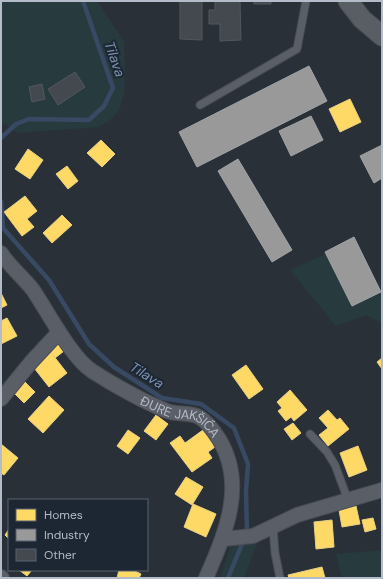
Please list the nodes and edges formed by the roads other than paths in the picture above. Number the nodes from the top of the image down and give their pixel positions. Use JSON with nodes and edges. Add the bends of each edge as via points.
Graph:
{"nodes":[{"id":1,"x":306,"y":1,"type":"edge"},
{"id":2,"x":348,"y":1,"type":"edge"},
{"id":3,"x":382,"y":36,"type":"edge"},
{"id":4,"x":200,"y":105,"type":"dead end"},
{"id":5,"x":1,"y":253,"type":"edge"},
{"id":6,"x":59,"y":332,"type":"junction"},
{"id":7,"x":1,"y":399,"type":"edge"},
{"id":8,"x":310,"y":434,"type":"dead end"},
{"id":9,"x":382,"y":490,"type":"edge"},
{"id":10,"x":348,"y":500,"type":"junction"},
{"id":11,"x":273,"y":527,"type":"junction"},
{"id":12,"x":229,"y":539,"type":"junction"},
{"id":13,"x":206,"y":578,"type":"edge"},
{"id":14,"x":280,"y":578,"type":"edge"}],
"edges":[{"from":1,"to":4,"type":"lane","via":[[297,49]]},
{"from":2,"to":3,"type":"street","via":[[362,19]]},
{"from":5,"to":6,"type":"street","name":"ĐURE JAKŠIĆA","via":[[32,290]]},
{"from":6,"to":7,"type":"street"},
{"from":6,"to":12,"type":"street","name":"ĐURE JAKŠIĆA","via":[[90,370],[168,412],[198,416],[207,423],[225,449],[232,472]]},
{"from":8,"to":10,"type":"lane","via":[[335,465]]},
{"from":9,"to":10,"type":"street"},
{"from":10,"to":11,"type":"street","via":[[297,515]]},
{"from":11,"to":12,"type":"street","via":[[253,536]]},
{"from":11,"to":14,"type":"lane"},
{"from":12,"to":13,"type":"street","name":"ĐURE JAKŠIĆA"}]}
